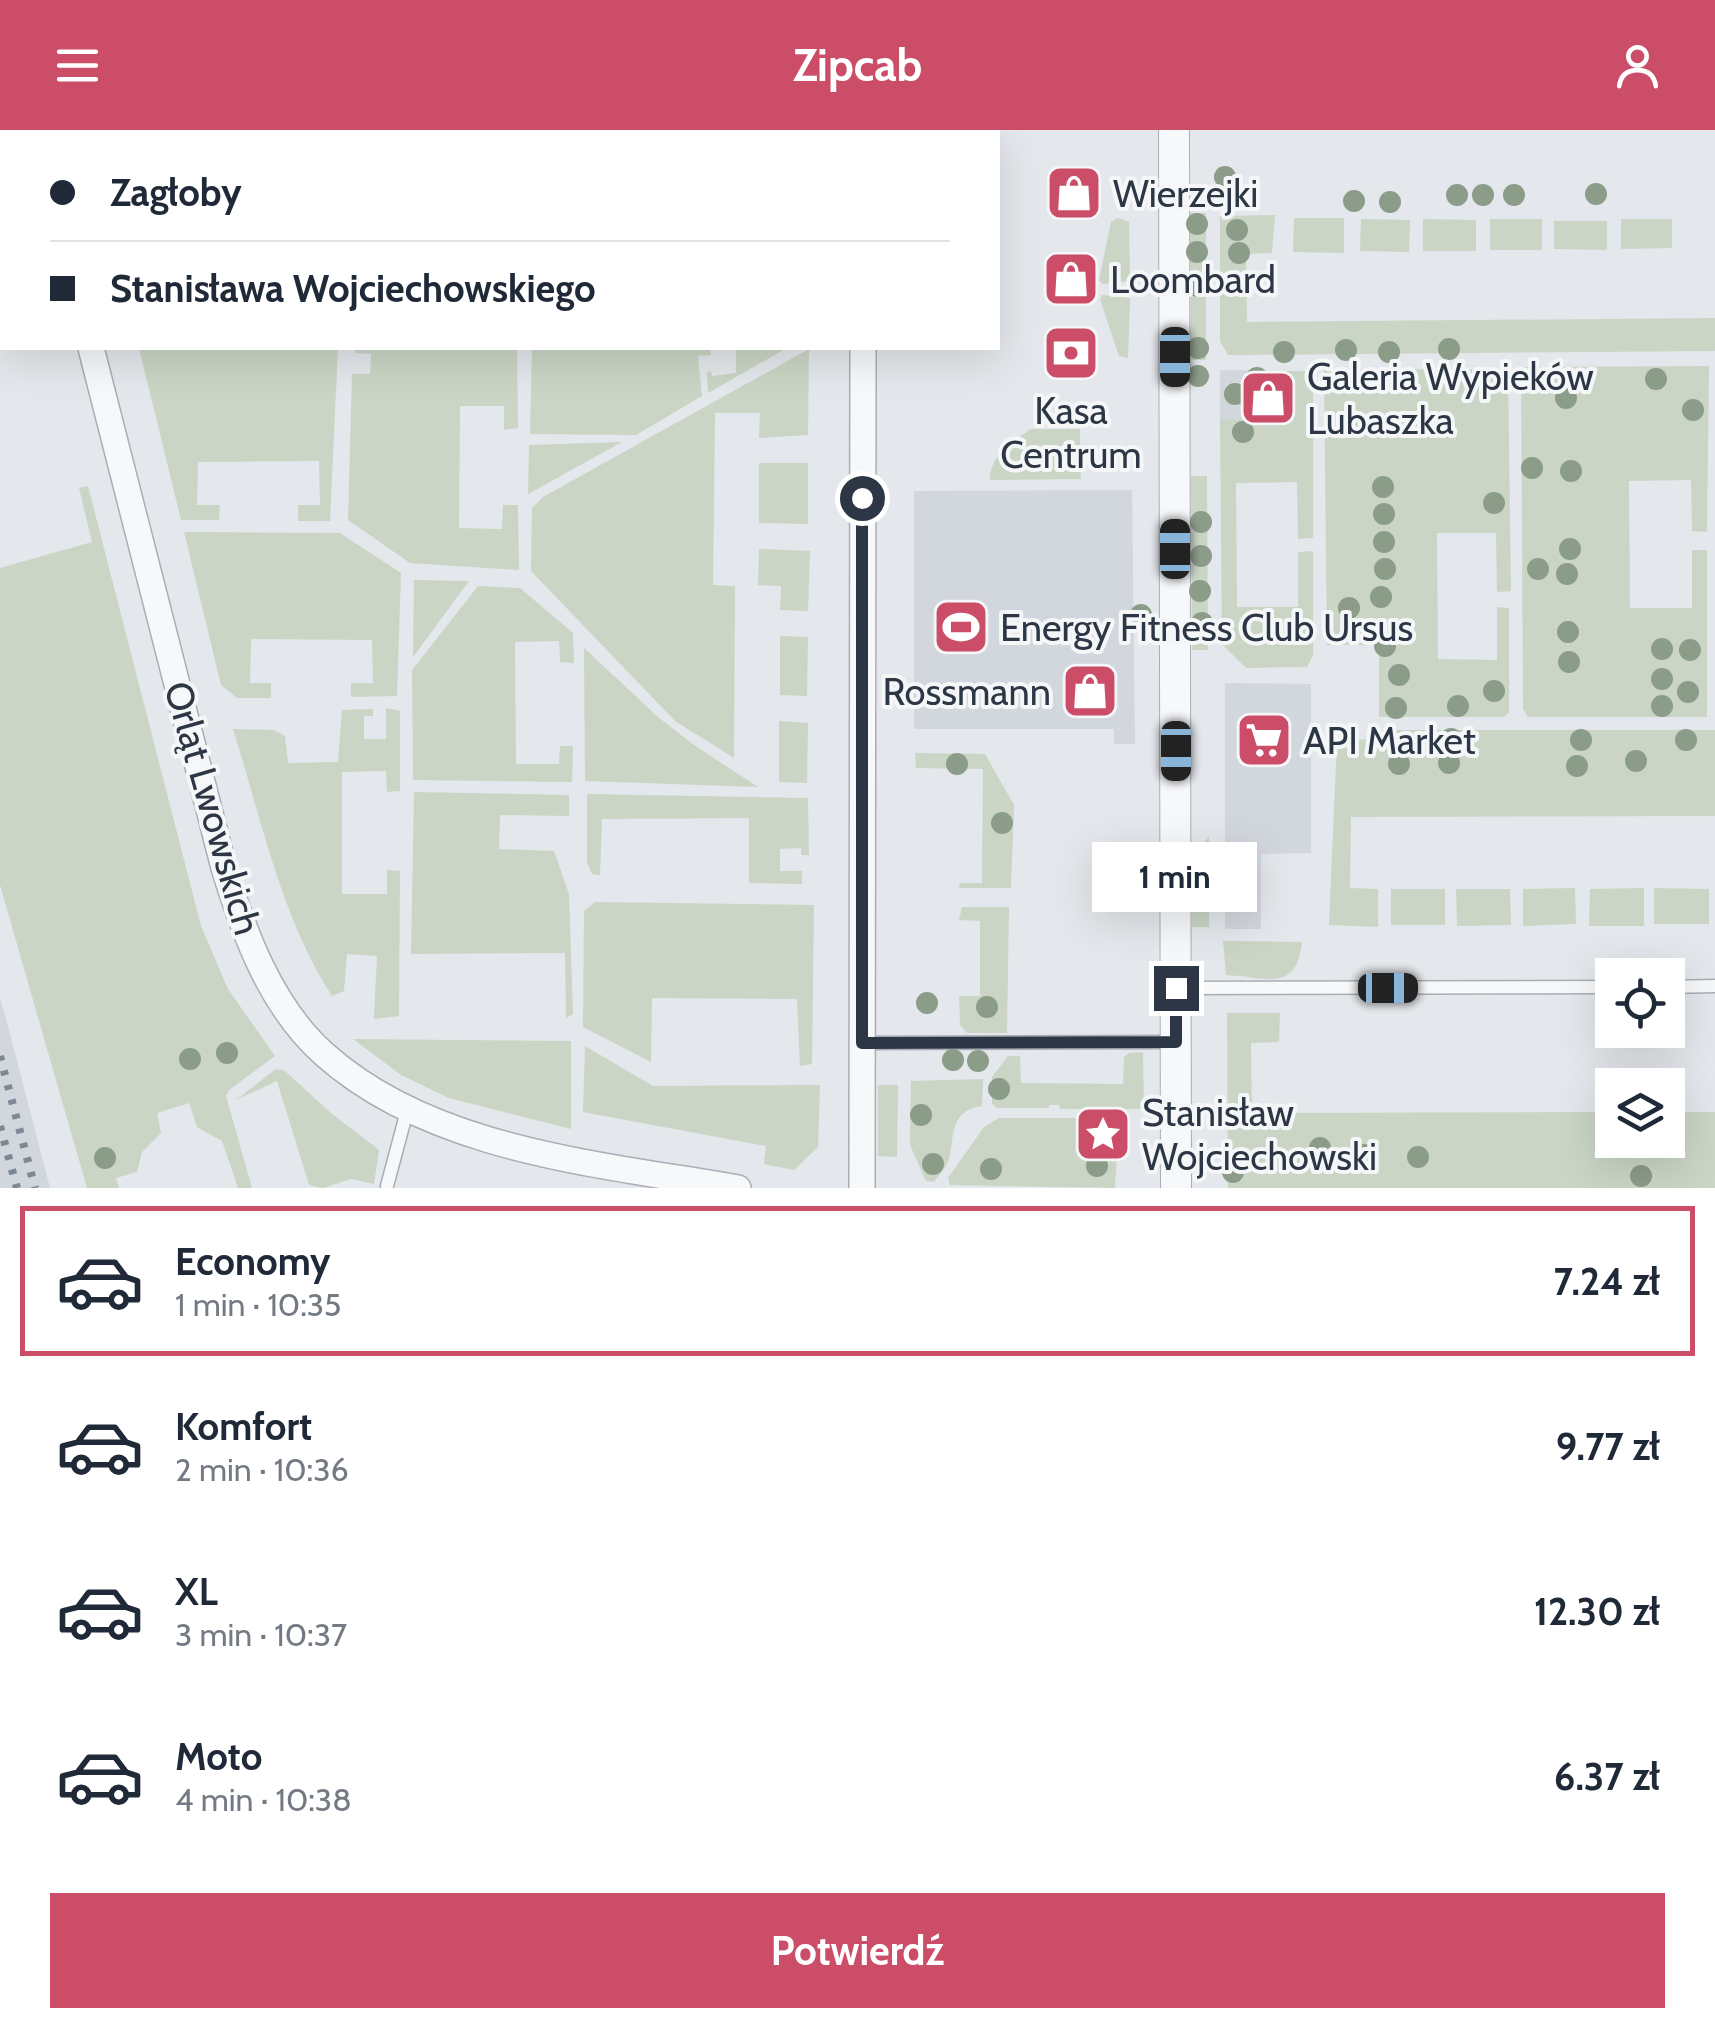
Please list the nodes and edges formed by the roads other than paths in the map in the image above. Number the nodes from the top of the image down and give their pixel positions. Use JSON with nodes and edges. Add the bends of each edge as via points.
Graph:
{"nodes":[{"id":1,"x":1174,"y":130,"type":"edge"},
{"id":2,"x":93,"y":350,"type":"edge"},
{"id":3,"x":862,"y":350,"type":"edge"},
{"id":4,"x":1685,"y":986,"type":"edge"},
{"id":5,"x":1715,"y":986,"type":"edge"},
{"id":6,"x":1595,"y":987,"type":"edge"},
{"id":7,"x":1176,"y":988,"type":"junction"},
{"id":8,"x":1176,"y":1042,"type":"junction"},
{"id":9,"x":862,"y":1043,"type":"junction"},
{"id":10,"x":407,"y":1112,"type":"junction"},
{"id":11,"x":387,"y":1186,"type":"edge"},
{"id":12,"x":738,"y":1188,"type":"edge"},
{"id":13,"x":862,"y":1188,"type":"edge"},
{"id":14,"x":1176,"y":1188,"type":"edge"}],
"edges":[{"from":1,"to":7,"type":"street"},
{"from":2,"to":10,"type":"street","name":"Orląt Lwowskich","via":[[240,921],[288,1011],[322,1053]]},
{"from":3,"to":9,"type":"street"},
{"from":4,"to":5,"type":"lane"},
{"from":6,"to":7,"type":"lane"},
{"from":7,"to":8,"type":"street"},
{"from":8,"to":9,"type":"lane"},
{"from":8,"to":14,"type":"street"},
{"from":9,"to":13,"type":"street"},
{"from":10,"to":11,"type":"lane"},
{"from":10,"to":12,"type":"street","name":"Orląt Lwowskich","via":[[508,1144]]}]}
